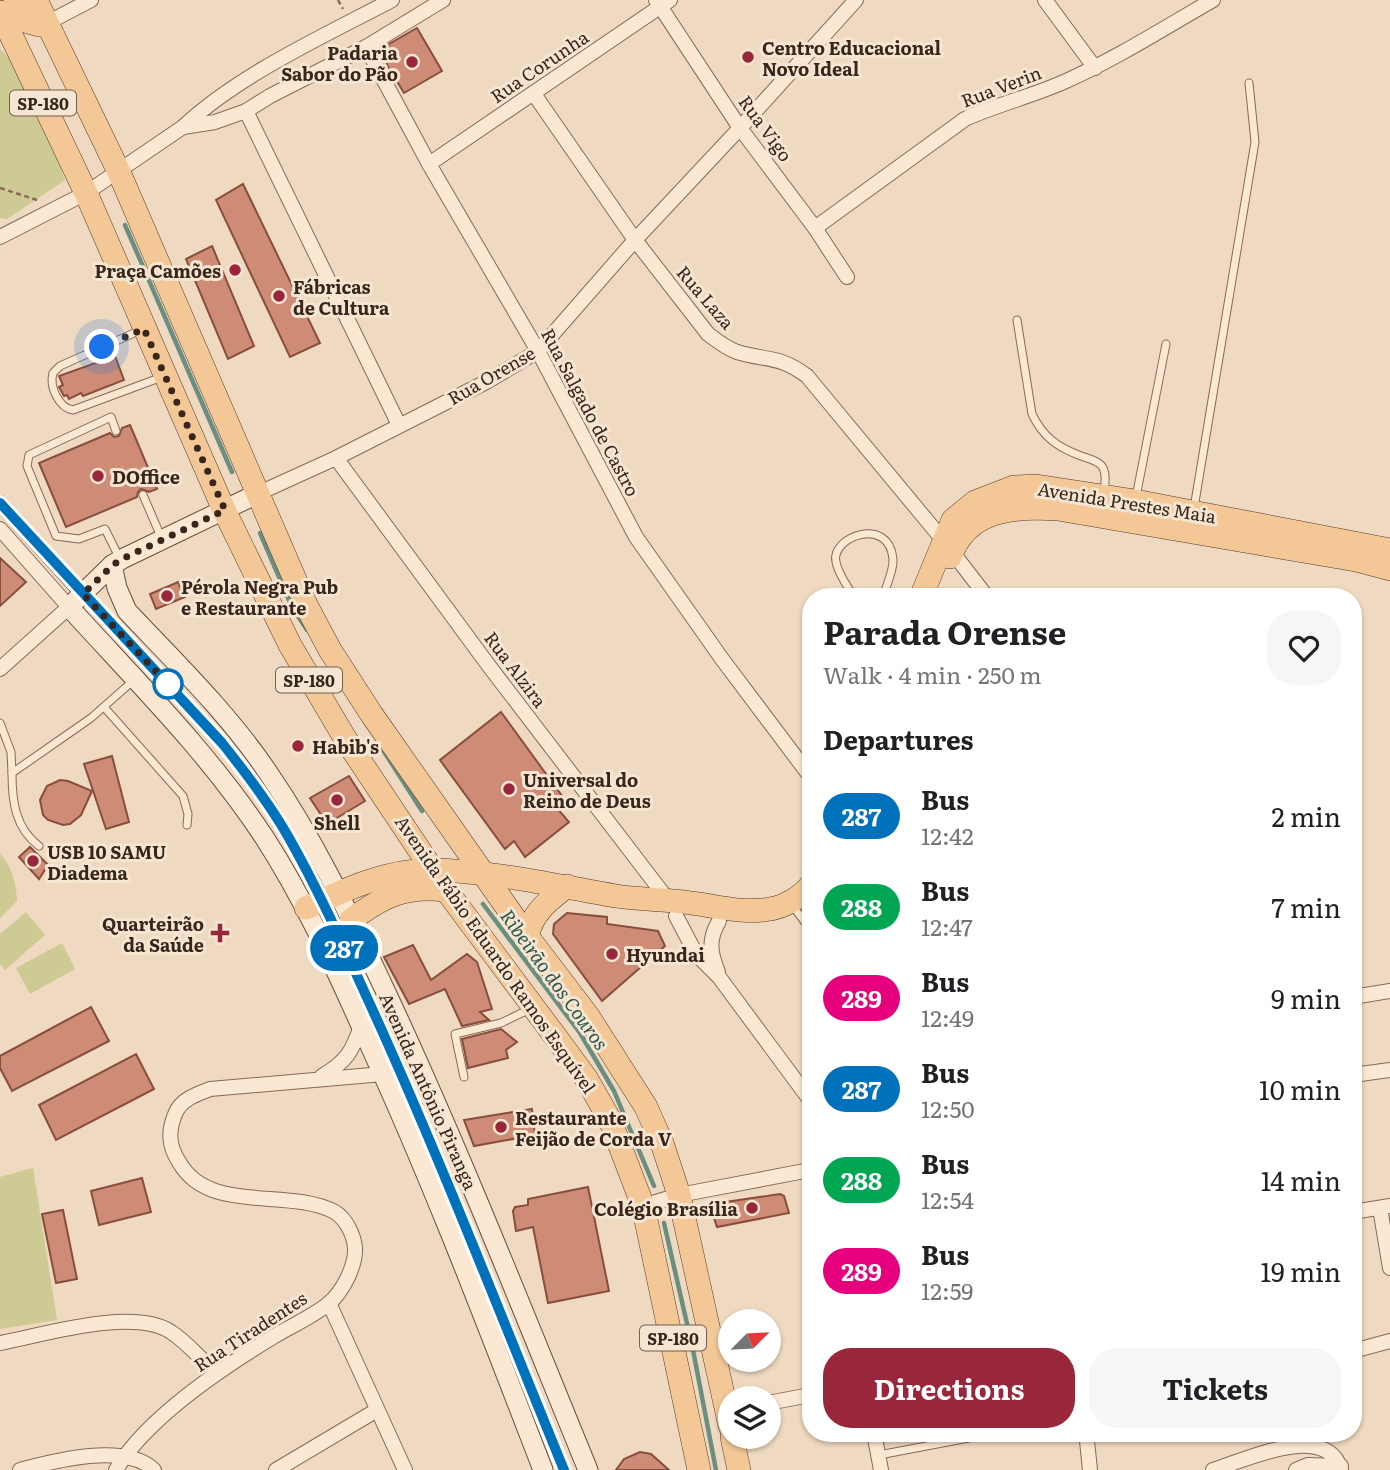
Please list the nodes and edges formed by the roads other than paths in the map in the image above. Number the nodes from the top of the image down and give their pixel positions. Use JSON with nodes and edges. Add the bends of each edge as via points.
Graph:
{"nodes":[{"id":1,"x":15,"y":0,"type":"edge"},
{"id":2,"x":36,"y":0,"type":"edge"},
{"id":3,"x":91,"y":0,"type":"edge"},
{"id":4,"x":392,"y":0,"type":"edge"},
{"id":5,"x":443,"y":0,"type":"edge"},
{"id":6,"x":856,"y":0,"type":"edge"},
{"id":7,"x":1045,"y":0,"type":"edge"},
{"id":8,"x":1213,"y":0,"type":"edge"},
{"id":9,"x":662,"y":2,"type":"edge"},
{"id":10,"x":0,"y":12,"type":"edge"},
{"id":11,"x":47,"y":23,"type":"junction"},
{"id":12,"x":6,"y":40,"type":"edge"},
{"id":13,"x":366,"y":47,"type":"junction"},
{"id":14,"x":1095,"y":68,"type":"junction"},
{"id":15,"x":257,"y":73,"type":"junction"},
{"id":16,"x":1250,"y":83,"type":"dead end"},
{"id":17,"x":534,"y":93,"type":"junction"},
{"id":18,"x":270,"y":96,"type":"junction"},
{"id":19,"x":246,"y":111,"type":"junction"},
{"id":20,"x":183,"y":127,"type":"junction"},
{"id":21,"x":740,"y":128,"type":"junction"},
{"id":22,"x":429,"y":164,"type":"junction"},
{"id":23,"x":118,"y":170,"type":"junction"},
{"id":24,"x":86,"y":193,"type":"junction"},
{"id":25,"x":815,"y":228,"type":"junction"},
{"id":26,"x":0,"y":237,"type":"edge"},
{"id":27,"x":635,"y":240,"type":"junction"},
{"id":28,"x":847,"y":276,"type":"dead end"},
{"id":29,"x":1017,"y":320,"type":"dead end"},
{"id":30,"x":144,"y":329,"type":"junction"},
{"id":31,"x":1166,"y":344,"type":"dead end"},
{"id":32,"x":537,"y":351,"type":"junction"},
{"id":33,"x":165,"y":376,"type":"junction"},
{"id":34,"x":399,"y":425,"type":"junction"},
{"id":35,"x":116,"y":431,"type":"dead end"},
{"id":36,"x":336,"y":458,"type":"junction"},
{"id":37,"x":260,"y":493,"type":"junction"},
{"id":38,"x":143,"y":495,"type":"dead end"},
{"id":39,"x":1104,"y":496,"type":"junction"},
{"id":40,"x":1135,"y":501,"type":"junction"},
{"id":41,"x":0,"y":503,"type":"edge"},
{"id":42,"x":225,"y":510,"type":"junction"},
{"id":43,"x":1193,"y":512,"type":"junction"},
{"id":44,"x":0,"y":530,"type":"edge"},
{"id":45,"x":162,"y":540,"type":"junction"},
{"id":46,"x":948,"y":546,"type":"junction"},
{"id":47,"x":1390,"y":550,"type":"edge"},
{"id":48,"x":116,"y":562,"type":"junction"},
{"id":49,"x":1390,"y":569,"type":"edge"},
{"id":50,"x":849,"y":588,"type":"edge"},
{"id":51,"x":885,"y":588,"type":"edge"},
{"id":52,"x":926,"y":588,"type":"edge"},
{"id":53,"x":938,"y":588,"type":"edge"},
{"id":54,"x":979,"y":588,"type":"edge"},
{"id":55,"x":76,"y":600,"type":"junction"},
{"id":56,"x":0,"y":669,"type":"edge"},
{"id":57,"x":134,"y":680,"type":"junction"},
{"id":58,"x":104,"y":707,"type":"junction"},
{"id":59,"x":0,"y":723,"type":"edge"},
{"id":60,"x":802,"y":765,"type":"edge"},
{"id":61,"x":12,"y":773,"type":"junction"},
{"id":62,"x":187,"y":825,"type":"dead end"},
{"id":63,"x":39,"y":846,"type":"dead end"},
{"id":64,"x":433,"y":870,"type":"junction"},
{"id":65,"x":483,"y":874,"type":"junction"},
{"id":66,"x":567,"y":886,"type":"junction"},
{"id":67,"x":323,"y":900,"type":"junction"},
{"id":68,"x":453,"y":900,"type":"junction"},
{"id":69,"x":678,"y":906,"type":"junction"},
{"id":70,"x":802,"y":913,"type":"edge"},
{"id":71,"x":351,"y":920,"type":"junction"},
{"id":72,"x":719,"y":921,"type":"junction"},
{"id":73,"x":527,"y":936,"type":"junction"},
{"id":74,"x":719,"y":977,"type":"junction"},
{"id":75,"x":1390,"y":991,"type":"edge"},
{"id":76,"x":1362,"y":996,"type":"edge"},
{"id":77,"x":534,"y":1007,"type":"junction"},
{"id":78,"x":361,"y":1026,"type":"junction"},
{"id":79,"x":1390,"y":1070,"type":"edge"},
{"id":80,"x":392,"y":1073,"type":"junction"},
{"id":81,"x":1362,"y":1074,"type":"edge"},
{"id":82,"x":464,"y":1077,"type":"dead end"},
{"id":83,"x":317,"y":1079,"type":"junction"},
{"id":84,"x":802,"y":1090,"type":"edge"},
{"id":85,"x":450,"y":1135,"type":"junction"},
{"id":86,"x":802,"y":1172,"type":"edge"},
{"id":87,"x":679,"y":1195,"type":"junction"},
{"id":88,"x":643,"y":1206,"type":"junction"},
{"id":89,"x":1385,"y":1207,"type":"edge"},
{"id":90,"x":1362,"y":1211,"type":"edge"},
{"id":91,"x":1390,"y":1268,"type":"edge"},
{"id":92,"x":330,"y":1303,"type":"junction"},
{"id":93,"x":1390,"y":1341,"type":"edge"},
{"id":94,"x":0,"y":1343,"type":"edge"},
{"id":95,"x":1362,"y":1349,"type":"edge"},
{"id":96,"x":216,"y":1372,"type":"junction"},
{"id":97,"x":722,"y":1386,"type":"edge"},
{"id":98,"x":802,"y":1397,"type":"edge"},
{"id":99,"x":781,"y":1401,"type":"edge"},
{"id":100,"x":377,"y":1410,"type":"junction"},
{"id":101,"x":147,"y":1431,"type":"junction"},
{"id":102,"x":876,"y":1442,"type":"edge"},
{"id":103,"x":960,"y":1442,"type":"edge"},
{"id":104,"x":1087,"y":1442,"type":"edge"},
{"id":105,"x":735,"y":1449,"type":"edge"},
{"id":106,"x":120,"y":1463,"type":"edge"},
{"id":107,"x":879,"y":1463,"type":"edge"},
{"id":108,"x":151,"y":1468,"type":"edge"},
{"id":109,"x":1341,"y":1468,"type":"edge"},
{"id":110,"x":20,"y":1470,"type":"edge"},
{"id":111,"x":276,"y":1470,"type":"edge"},
{"id":112,"x":405,"y":1470,"type":"edge"},
{"id":113,"x":543,"y":1470,"type":"edge"},
{"id":114,"x":564,"y":1470,"type":"edge"},
{"id":115,"x":588,"y":1470,"type":"edge"},
{"id":116,"x":699,"y":1470,"type":"edge"},
{"id":117,"x":739,"y":1470,"type":"edge"},
{"id":118,"x":1090,"y":1470,"type":"edge"},
{"id":119,"x":1213,"y":1470,"type":"edge"},
{"id":120,"x":1296,"y":1470,"type":"edge"}],
"edges":[{"from":1,"to":11,"type":"main road","via":[[28,22]]},
{"from":2,"to":11,"type":"main road","name":"Avenida Fábio Eduardo Ramos Esquível","number":"SP-180"},
{"from":3,"to":11,"type":"street"},
{"from":4,"to":15,"type":"street"},
{"from":5,"to":13,"type":"street"},
{"from":6,"to":21,"type":"street","name":"Rua Orense"},
{"from":7,"to":14,"type":"street"},
{"from":8,"to":14,"type":"street","name":"Rua Verin"},
{"from":9,"to":17,"type":"street","name":"Rua Corunha"},
{"from":9,"to":21,"type":"street","name":"Rua Vigo"},
{"from":10,"to":12,"type":"main road","name":"Avenida Fábio Eduardo Ramos Esquível","number":"SP-180"},
{"from":11,"to":23,"type":"main road","name":"Avenida Fábio Eduardo Ramos Esquível","number":"SP-180"},
{"from":12,"to":24,"type":"main road","name":"Avenida Fábio Eduardo Ramos Esquível","number":"SP-180"},
{"from":13,"to":18,"type":"street"},
{"from":13,"to":22,"type":"street","name":"Rua Salgado de Castro"},
{"from":14,"to":25,"type":"street","name":"Rua Verin","via":[[965,119]]},
{"from":15,"to":18,"type":"street"},
{"from":15,"to":20,"type":"street","via":[[207,104]]},
{"from":16,"to":43,"type":"lane","via":[[1255,142]]},
{"from":17,"to":22,"type":"street","name":"Rua Corunha"},
{"from":17,"to":27,"type":"street","name":"Rua Laza"},
{"from":18,"to":19,"type":"street"},
{"from":19,"to":20,"type":"street"},
{"from":19,"to":34,"type":"street"},
{"from":20,"to":23,"type":"street"},
{"from":21,"to":25,"type":"street","name":"Rua Vigo"},
{"from":21,"to":27,"type":"street","name":"Rua Orense"},
{"from":22,"to":32,"type":"street","name":"Rua Salgado de Castro"},
{"from":23,"to":24,"type":"street"},
{"from":23,"to":37,"type":"main road","name":"Avenida Fábio Eduardo Ramos Esquível","number":"SP-180"},
{"from":24,"to":26,"type":"street"},
{"from":24,"to":30,"type":"main road","name":"Avenida Fábio Eduardo Ramos Esquível","number":"SP-180"},
{"from":25,"to":28,"type":"street","name":"Rua Vigo"},
{"from":27,"to":32,"type":"street","name":"Rua Orense"},
{"from":27,"to":46,"type":"street","name":"Rua Laza","via":[[721,345],[778,359],[807,376]]},
{"from":29,"to":39,"type":"lane","via":[[1032,414],[1046,437],[1103,467]]},
{"from":30,"to":33,"type":"main road","name":"Avenida Fábio Eduardo Ramos Esquível","number":"SP-180"},
{"from":30,"to":33,"type":"lane","via":[[60,366],[53,373],[52,385],[61,405],[73,410]]},
{"from":31,"to":40,"type":"lane"},
{"from":32,"to":34,"type":"street","name":"Rua Orense"},
{"from":32,"to":60,"type":"street","name":"Rua Salgado de Castro","via":[[636,537]]},
{"from":33,"to":42,"type":"main road","name":"Avenida Fábio Eduardo Ramos Esquível","number":"SP-180"},
{"from":34,"to":36,"type":"street","name":"Rua Orense"},
{"from":35,"to":48,"type":"lane","via":[[111,417],[29,454],[27,460],[56,536],[79,540],[105,529]]},
{"from":36,"to":37,"type":"street","name":"Rua Orense"},
{"from":36,"to":69,"type":"street","name":"Rua Alzira","via":[[489,666]]},
{"from":37,"to":42,"type":"main road","name":"Rua Orense"},
{"from":37,"to":65,"type":"main road","name":"Avenida Fábio Eduardo Ramos Esquível","number":"SP-180","via":[[306,605],[330,650]]},
{"from":38,"to":45,"type":"lane"},
{"from":39,"to":40,"type":"main road","name":"Avenida Prestes Maia"},
{"from":39,"to":46,"type":"main road","name":"Avenida Prestes Maia","via":[[1036,486],[1004,490],[975,502],[953,520]]},
{"from":40,"to":43,"type":"main road","name":"Avenida Prestes Maia"},
{"from":41,"to":55,"type":"street","name":"Avenida Antônio Piranga"},
{"from":42,"to":45,"type":"main road","name":"Rua Orense"},
{"from":42,"to":64,"type":"main road","name":"Avenida Fábio Eduardo Ramos Esquível","number":"SP-180","via":[[312,685]]},
{"from":43,"to":47,"type":"main road","name":"Avenida Prestes Maia"},
{"from":44,"to":55,"type":"street","name":"Avenida Antônio Piranga"},
{"from":45,"to":48,"type":"main road","name":"Rua Orense"},
{"from":46,"to":49,"type":"main road","name":"Avenida Prestes Maia","via":[[984,518],[1003,510],[1058,509]]},
{"from":46,"to":52,"type":"main road","name":"Avenida Prestes Maia"},
{"from":46,"to":53,"type":"main road","name":"Avenida Prestes Maia"},
{"from":46,"to":54,"type":"street","name":"Rua Laza"},
{"from":48,"to":55,"type":"main road","name":"Rua Orense"},
{"from":48,"to":67,"type":"main road","name":"Avenida Antônio Piranga","via":[[117,588],[127,611],[208,697],[297,816]]},
{"from":50,"to":51,"type":"lane","via":[[836,554],[841,545],[866,532],[886,541],[893,560]]},
{"from":55,"to":56,"type":"street"},
{"from":55,"to":57,"type":"main road","name":"Avenida Antônio Piranga"},
{"from":55,"to":67,"type":"lane","via":[[193,710],[252,781]]},
{"from":57,"to":58,"type":"lane"},
{"from":57,"to":67,"type":"main road","name":"Avenida Antônio Piranga","via":[[264,837]]},
{"from":58,"to":61,"type":"lane"},
{"from":58,"to":62,"type":"lane","via":[[183,796]]},
{"from":59,"to":61,"type":"lane","via":[[11,752]]},
{"from":61,"to":63,"type":"lane","via":[[14,810],[29,838]]},
{"from":64,"to":65,"type":"main road"},
{"from":64,"to":67,"type":"main road","via":[[391,874]]},
{"from":64,"to":68,"type":"main road","name":"Avenida Fábio Eduardo Ramos Esquível","number":"SP-180"},
{"from":65,"to":66,"type":"main road"},
{"from":65,"to":68,"type":"main road"},
{"from":65,"to":73,"type":"main road","name":"Avenida Fábio Eduardo Ramos Esquível","number":"SP-180"},
{"from":66,"to":69,"type":"main road","via":[[619,897],[637,909]]},
{"from":66,"to":73,"type":"main road","via":[[538,910]]},
{"from":67,"to":71,"type":"main road","name":"Avenida Antônio Piranga"},
{"from":67,"to":78,"type":"main road","name":"Avenida Antônio Piranga"},
{"from":67,"to":80,"type":"lane"},
{"from":68,"to":71,"type":"main road","via":[[421,888],[380,900]]},
{"from":68,"to":77,"type":"main road","name":"Avenida Fábio Eduardo Ramos Esquível","number":"SP-180"},
{"from":69,"to":70,"type":"main road"},
{"from":69,"to":72,"type":"main road"},
{"from":69,"to":74,"type":"street","name":"Rua Alzira","via":[[696,954]]},
{"from":70,"to":72,"type":"main road","via":[[769,925]]},
{"from":71,"to":85,"type":"main road","name":"Avenida Antônio Piranga"},
{"from":72,"to":74,"type":"street","name":"Rua Alzira","via":[[710,944]]},
{"from":73,"to":87,"type":"main road","name":"Avenida Fábio Eduardo Ramos Esquível","number":"SP-180","via":[[588,1016],[646,1107]]},
{"from":74,"to":84,"type":"street","name":"Rua Alzira"},
{"from":75,"to":76,"type":"street"},
{"from":77,"to":82,"type":"lane","via":[[501,1023],[455,1034]]},
{"from":77,"to":88,"type":"main road","name":"Avenida Fábio Eduardo Ramos Esquível","number":"SP-180","via":[[603,1108]]},
{"from":78,"to":80,"type":"main road","name":"Avenida Antônio Piranga"},
{"from":78,"to":83,"type":"street","via":[[348,1057]]},
{"from":79,"to":81,"type":"street"},
{"from":80,"to":83,"type":"street","name":"Rua Tiradentes"},
{"from":80,"to":85,"type":"main road","via":[[416,1079]]},
{"from":80,"to":113,"type":"main road","name":"Avenida Antônio Piranga"},
{"from":80,"to":114,"type":"lane","via":[[471,1236]]},
{"from":83,"to":92,"type":"street","name":"Rua Tiradentes","via":[[210,1089],[186,1100],[170,1127],[173,1153],[184,1173],[202,1188],[315,1205],[345,1221],[355,1248],[354,1262]]},
{"from":85,"to":115,"type":"main road","name":"Avenida Antônio Piranga"},
{"from":86,"to":87,"type":"street"},
{"from":87,"to":88,"type":"street"},
{"from":87,"to":97,"type":"main road","name":"Avenida Fábio Eduardo Ramos Esquível","number":"SP-180"},
{"from":88,"to":116,"type":"main road","name":"Avenida Fábio Eduardo Ramos Esquível","number":"SP-180"},
{"from":89,"to":90,"type":"street"},
{"from":89,"to":91,"type":"street"},
{"from":92,"to":96,"type":"street","name":"Rua Tiradentes"},
{"from":92,"to":100,"type":"street"},
{"from":93,"to":95,"type":"street"},
{"from":94,"to":96,"type":"street","via":[[132,1321],[171,1332]]},
{"from":96,"to":101,"type":"street","name":"Rua Tiradentes"},
{"from":98,"to":99,"type":"street"},
{"from":100,"to":111,"type":"street"},
{"from":100,"to":112,"type":"street"},
{"from":101,"to":106,"type":"street","name":"Rua Tiradentes"},
{"from":101,"to":108,"type":"street"},
{"from":102,"to":107,"type":"street"},
{"from":103,"to":107,"type":"lane"},
{"from":104,"to":118,"type":"street"},
{"from":105,"to":117,"type":"main road"},
{"from":106,"to":108,"type":"street"},
{"from":106,"to":110,"type":"street","via":[[84,1457]]},
{"from":109,"to":119,"type":"street","via":[[1330,1452],[1308,1445]]},
{"from":109,"to":120,"type":"street","via":[[1308,1465]]}]}
